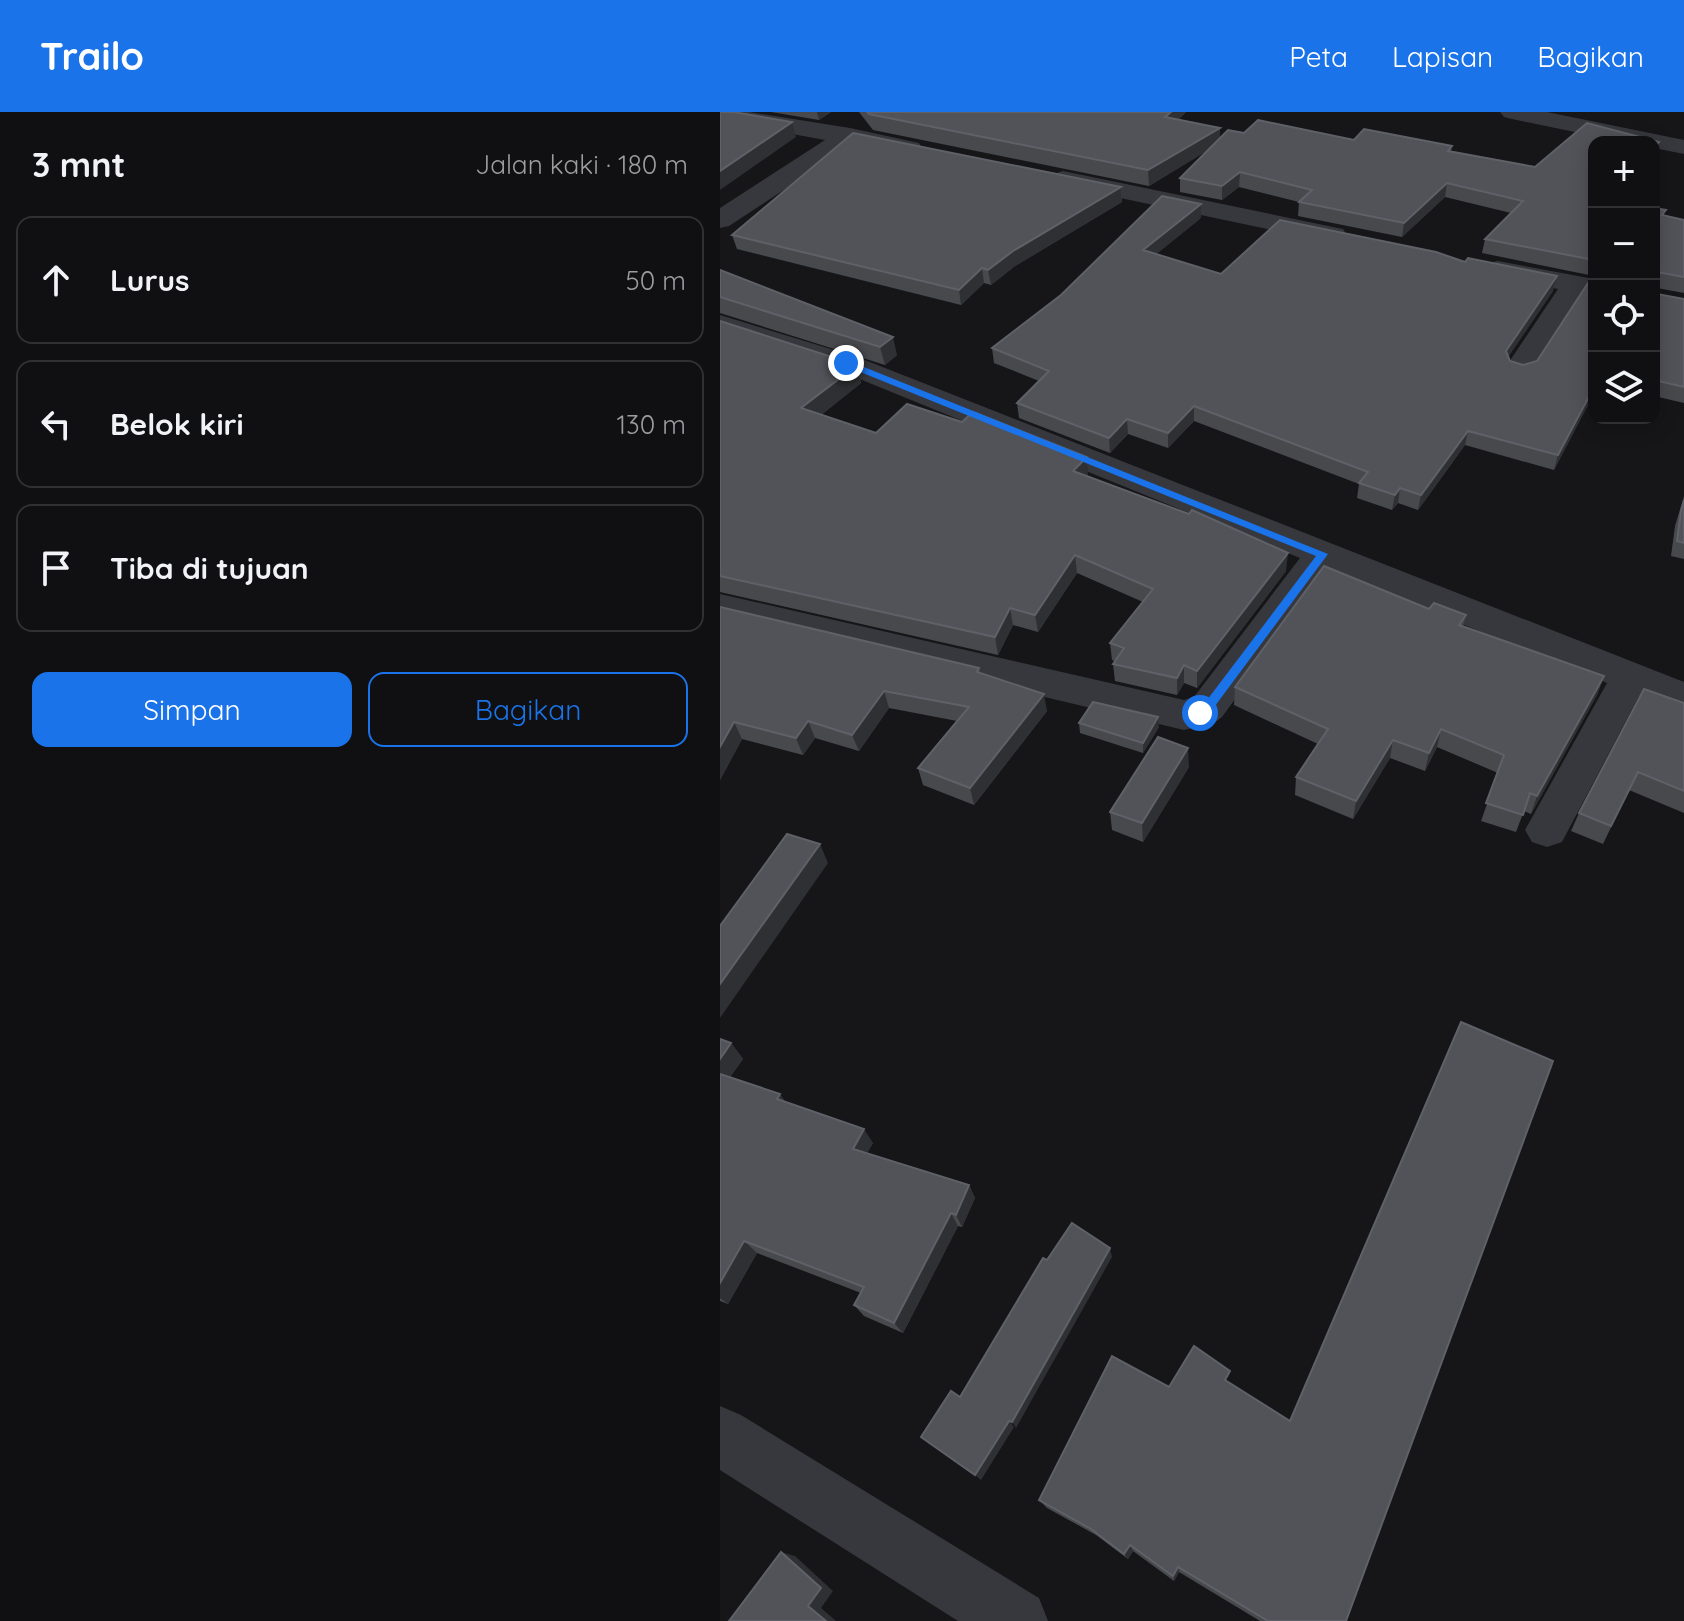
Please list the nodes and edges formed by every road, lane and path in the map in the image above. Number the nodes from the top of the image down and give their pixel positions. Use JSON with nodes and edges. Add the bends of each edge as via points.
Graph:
{"nodes":[{"id":1,"x":1512,"y":112,"type":"edge"},
{"id":2,"x":720,"y":114,"type":"edge"},
{"id":3,"x":850,"y":135,"type":"junction"},
{"id":4,"x":1684,"y":147,"type":"edge"},
{"id":5,"x":942,"y":155,"type":"edge"},
{"id":6,"x":1035,"y":174,"type":"edge"},
{"id":7,"x":720,"y":220,"type":"edge"},
{"id":8,"x":1359,"y":240,"type":"edge"},
{"id":9,"x":1467,"y":263,"type":"edge"},
{"id":10,"x":1584,"y":286,"type":"edge"},
{"id":11,"x":720,"y":324,"type":"edge"},
{"id":12,"x":1520,"y":368,"type":"edge"},
{"id":13,"x":1322,"y":554,"type":"junction"},
{"id":14,"x":720,"y":607,"type":"edge"},
{"id":15,"x":1630,"y":676,"type":"junction"},
{"id":16,"x":1684,"y":698,"type":"edge"},
{"id":17,"x":1547,"y":830,"type":"dead end"},
{"id":18,"x":720,"y":1436,"type":"edge"},
{"id":19,"x":1016,"y":1621,"type":"edge"}],
"edges":[{"from":1,"to":4,"type":"street"},
{"from":2,"to":3,"type":"street"},
{"from":3,"to":5,"type":"street"},
{"from":3,"to":7,"type":"street"},
{"from":6,"to":8,"type":"street"},
{"from":9,"to":10,"type":"street"},
{"from":10,"to":12,"type":"street"},
{"from":11,"to":13,"type":"street","via":[[846,363]]},
{"from":13,"to":14,"type":"street","via":[[1208,707],[1184,715]]},
{"from":13,"to":15,"type":"street"},
{"from":15,"to":16,"type":"street"},
{"from":15,"to":17,"type":"street"},
{"from":18,"to":19,"type":"street"}]}
